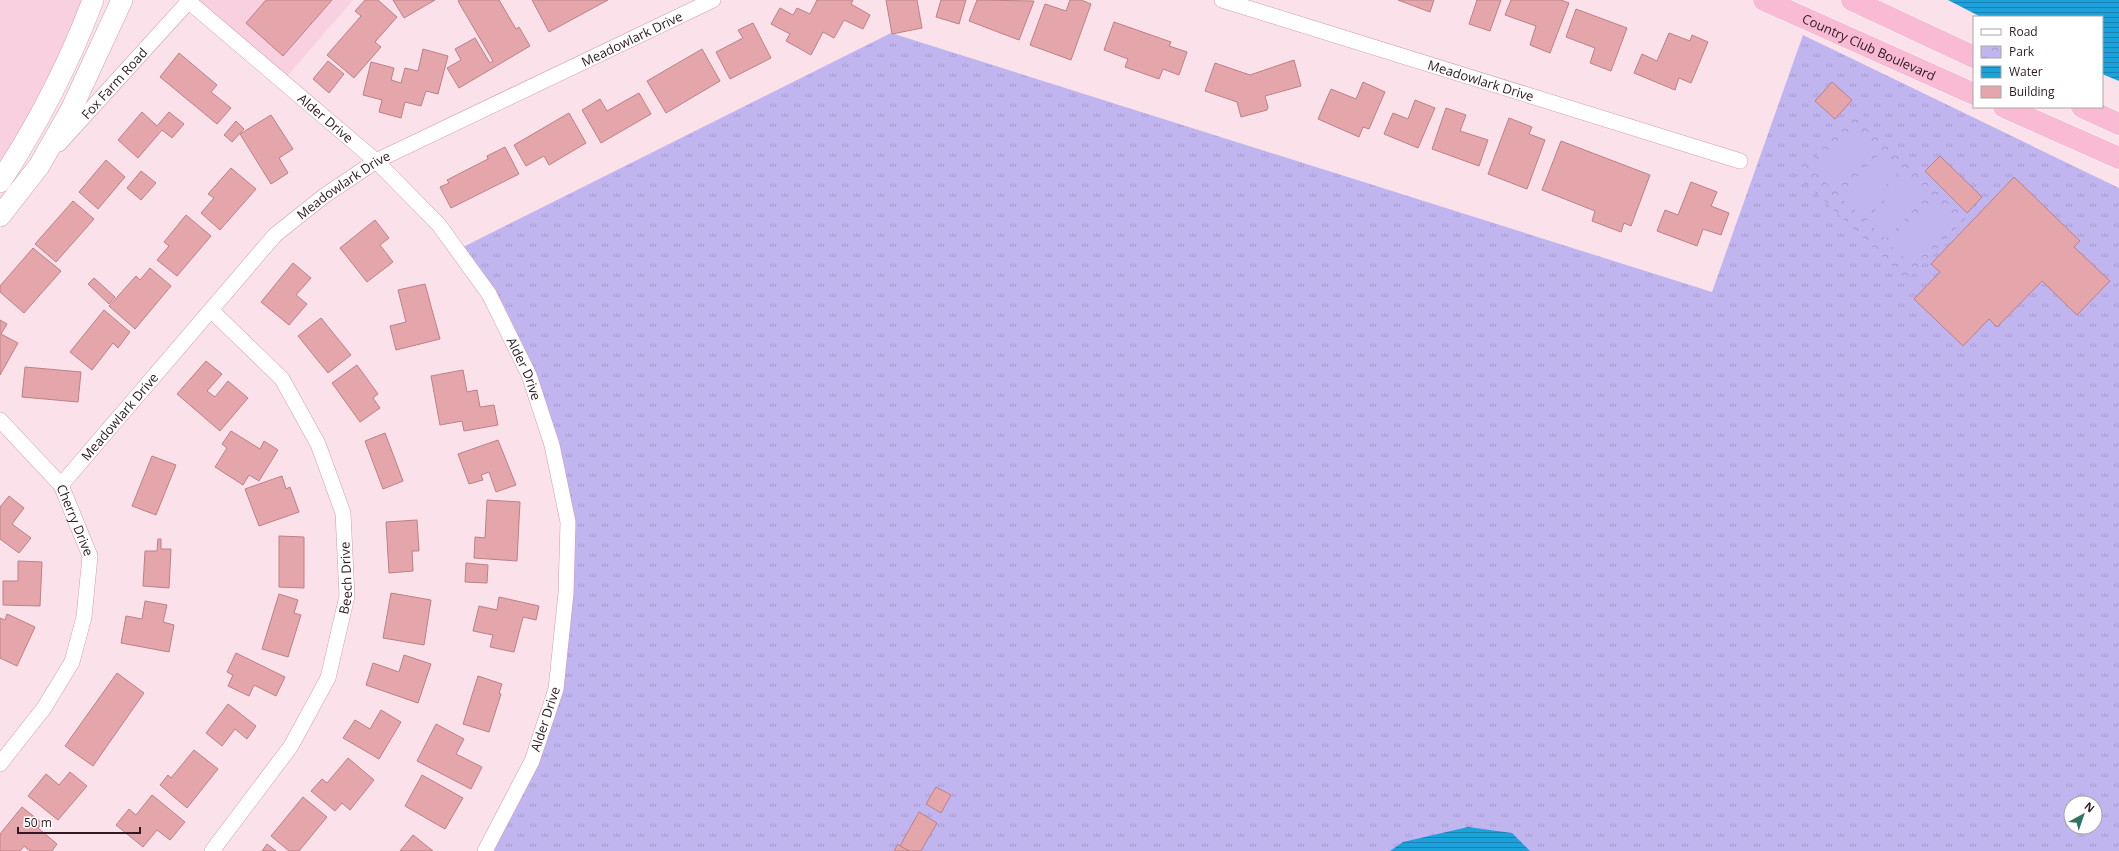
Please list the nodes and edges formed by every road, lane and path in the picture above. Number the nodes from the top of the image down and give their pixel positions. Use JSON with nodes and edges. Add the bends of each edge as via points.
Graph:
{"nodes":[{"id":1,"x":93,"y":0,"type":"edge"},
{"id":2,"x":122,"y":0,"type":"edge"},
{"id":3,"x":713,"y":0,"type":"edge"},
{"id":4,"x":1222,"y":0,"type":"edge"},
{"id":5,"x":1764,"y":0,"type":"edge"},
{"id":6,"x":1852,"y":0,"type":"edge"},
{"id":7,"x":188,"y":1,"type":"edge"},
{"id":8,"x":1973,"y":57,"type":"edge"},
{"id":9,"x":1973,"y":94,"type":"edge"},
{"id":10,"x":2006,"y":108,"type":"edge"},
{"id":11,"x":2084,"y":108,"type":"edge"},
{"id":12,"x":2119,"y":124,"type":"edge"},
{"id":13,"x":2119,"y":158,"type":"edge"},
{"id":14,"x":376,"y":161,"type":"junction"},
{"id":15,"x":1740,"y":161,"type":"dead end"},
{"id":16,"x":39,"y":166,"type":"junction"},
{"id":17,"x":0,"y":182,"type":"edge"},
{"id":18,"x":0,"y":216,"type":"edge"},
{"id":19,"x":212,"y":311,"type":"junction"},
{"id":20,"x":0,"y":420,"type":"edge"},
{"id":21,"x":61,"y":485,"type":"junction"},
{"id":22,"x":0,"y":764,"type":"edge"},
{"id":23,"x":212,"y":851,"type":"edge"},
{"id":24,"x":485,"y":851,"type":"edge"}],
"edges":[{"from":1,"to":17,"type":"street","via":[[69,62],[28,140]]},
{"from":2,"to":16,"type":"street","name":"Fox Farm Road","via":[[71,110]]},
{"from":3,"to":14,"type":"street","name":"Meadowlark Drive"},
{"from":4,"to":15,"type":"street","name":"Meadowlark Drive"},
{"from":5,"to":9,"type":"highway","name":"Country Club Boulevard"},
{"from":6,"to":8,"type":"highway"},
{"from":7,"to":14,"type":"street","name":"Alder Drive"},
{"from":7,"to":16,"type":"street","name":"Fox Farm Road"},
{"from":10,"to":13,"type":"highway"},
{"from":11,"to":12,"type":"highway"},
{"from":14,"to":19,"type":"street","name":"Meadowlark Drive","via":[[324,196],[275,236]]},
{"from":14,"to":24,"type":"street","name":"Alder Drive","via":[[439,225],[489,294],[529,375],[552,445],[568,522],[566,592],[556,689],[532,760]]},
{"from":16,"to":18,"type":"street","name":"Fox Farm Road"},
{"from":19,"to":21,"type":"street","name":"Meadowlark Drive"},
{"from":19,"to":23,"type":"street","name":"Beech Drive","via":[[282,379],[318,444],[343,513],[347,596],[328,678],[291,746]]},
{"from":20,"to":21,"type":"street","name":"Cherry Drive"},
{"from":21,"to":22,"type":"street","name":"Cherry Drive","via":[[90,556],[84,617],[72,662],[44,708]]}]}
